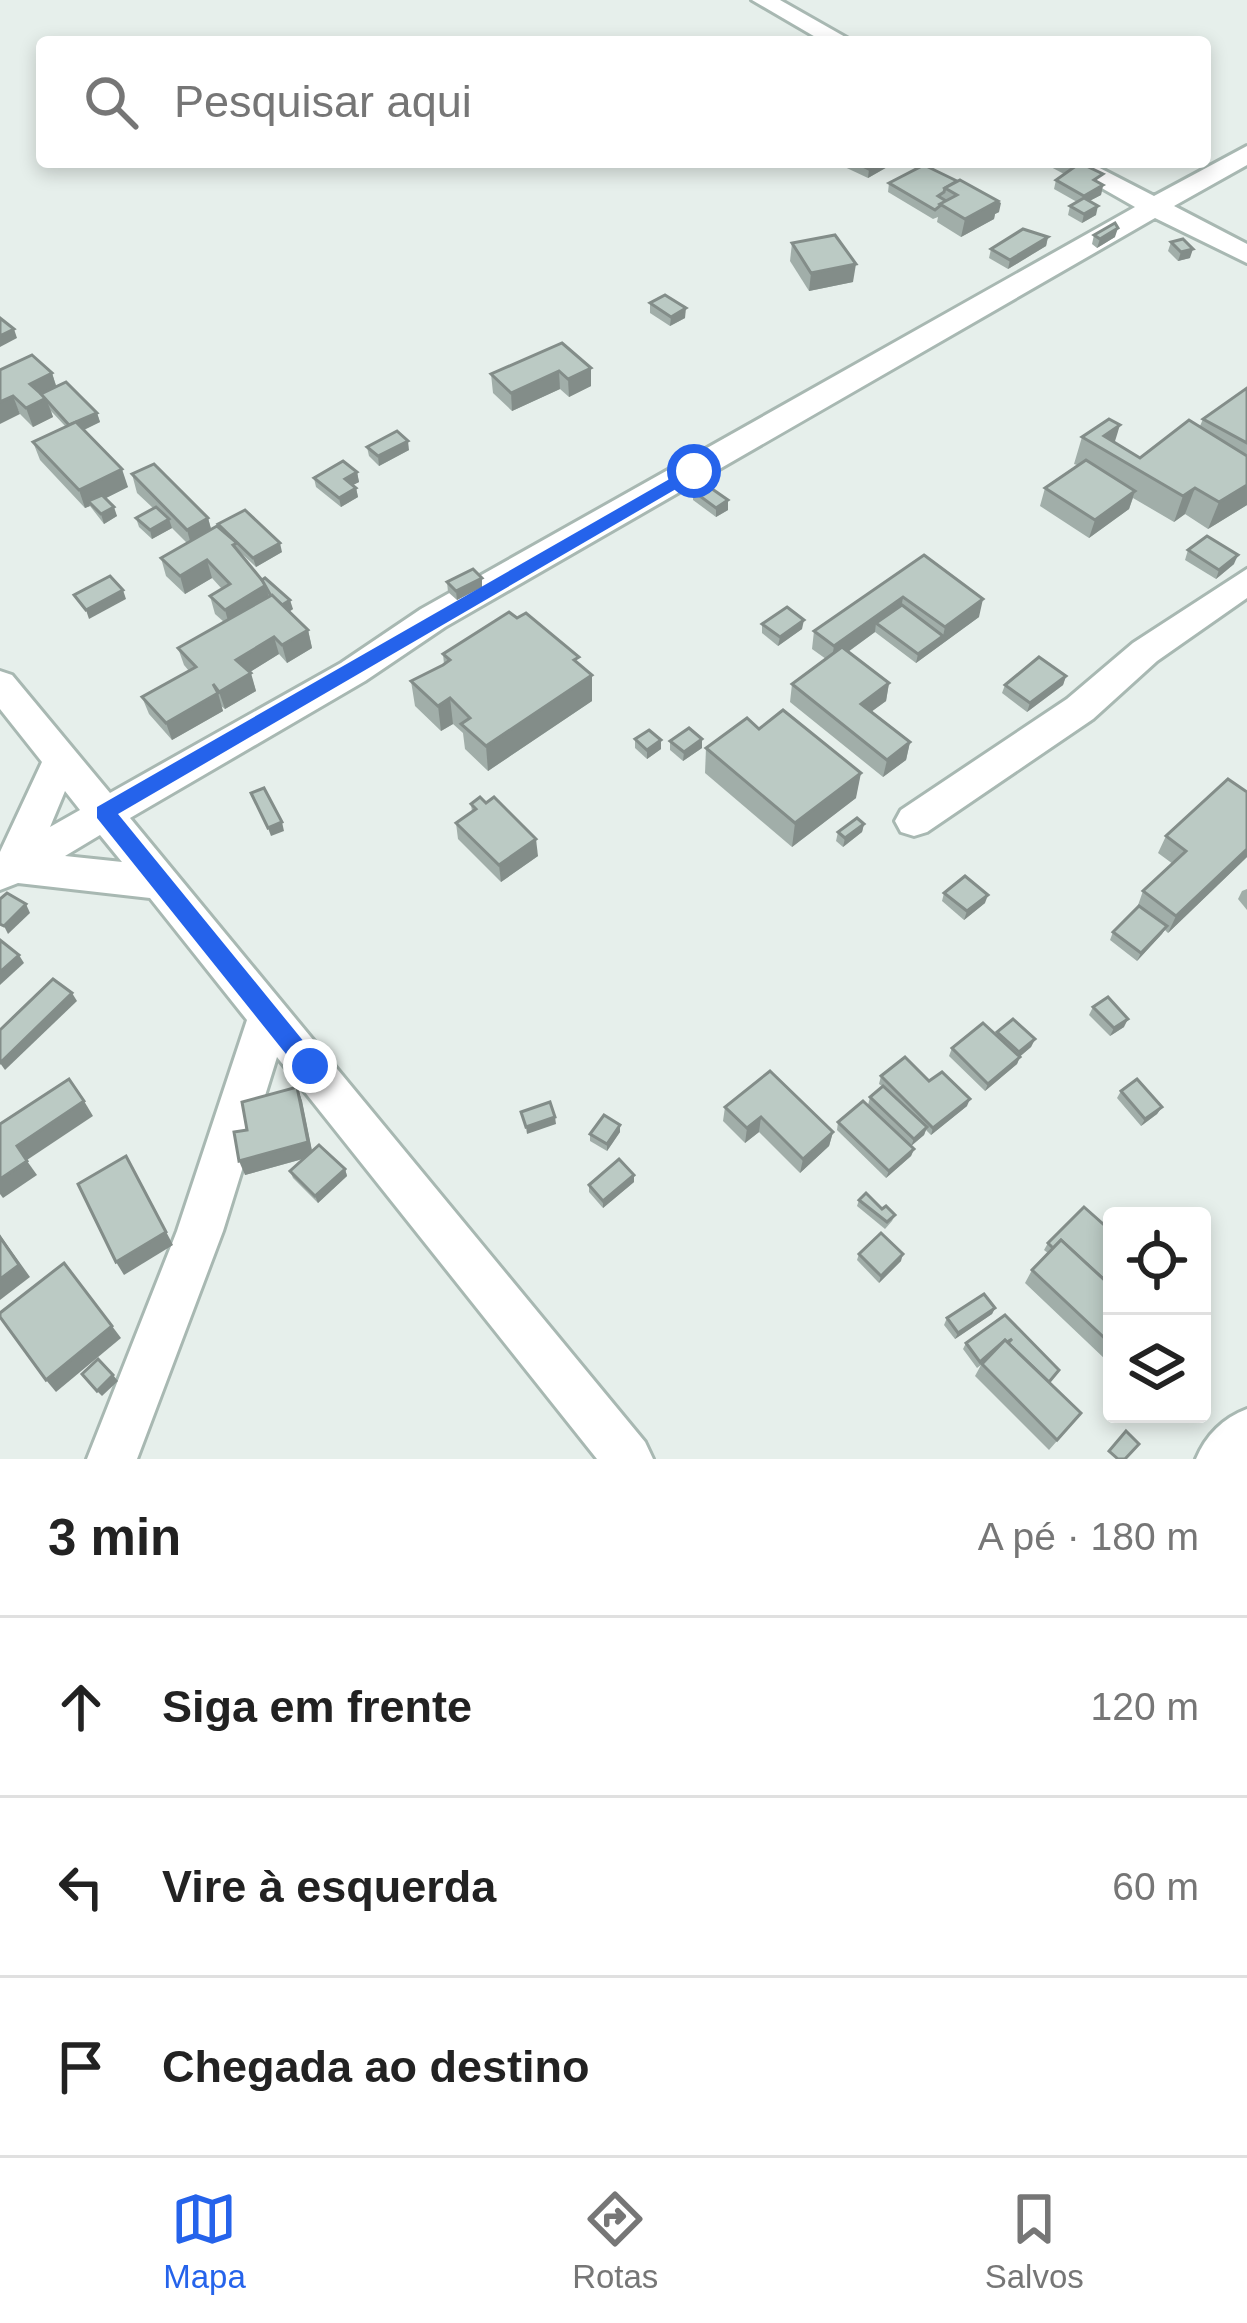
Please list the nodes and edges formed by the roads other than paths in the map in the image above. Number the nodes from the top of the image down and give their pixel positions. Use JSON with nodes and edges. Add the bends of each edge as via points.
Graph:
{"nodes":[{"id":1,"x":763,"y":0,"type":"edge"},
{"id":2,"x":831,"y":36,"type":"edge"},
{"id":3,"x":1247,"y":154,"type":"edge"},
{"id":4,"x":1080,"y":168,"type":"edge"},
{"id":5,"x":1156,"y":208,"type":"junction"},
{"id":6,"x":1247,"y":255,"type":"edge"},
{"id":7,"x":1247,"y":581,"type":"edge"},
{"id":8,"x":0,"y":684,"type":"edge"},
{"id":9,"x":61,"y":760,"type":"junction"},
{"id":10,"x":104,"y":812,"type":"junction"},
{"id":11,"x":914,"y":821,"type":"dead end"},
{"id":12,"x":7,"y":870,"type":"edge"},
{"id":13,"x":161,"y":883,"type":"junction"},
{"id":14,"x":269,"y":1017,"type":"junction"},
{"id":15,"x":1247,"y":1433,"type":"edge"},
{"id":16,"x":112,"y":1459,"type":"edge"},
{"id":17,"x":628,"y":1459,"type":"edge"},
{"id":18,"x":1221,"y":1459,"type":"edge"}],
"edges":[{"from":1,"to":2,"type":"street"},
{"from":3,"to":5,"type":"street"},
{"from":4,"to":5,"type":"street"},
{"from":5,"to":6,"type":"street"},
{"from":5,"to":10,"type":"street"},
{"from":7,"to":11,"type":"street","via":[[1080,709]]},
{"from":8,"to":9,"type":"street"},
{"from":9,"to":10,"type":"street"},
{"from":9,"to":12,"type":"street"},
{"from":10,"to":12,"type":"street"},
{"from":10,"to":13,"type":"street"},
{"from":12,"to":13,"type":"street"},
{"from":13,"to":14,"type":"street"},
{"from":14,"to":16,"type":"street","via":[[200,1231]]},
{"from":14,"to":17,"type":"street"},
{"from":15,"to":18,"type":"street"}]}
